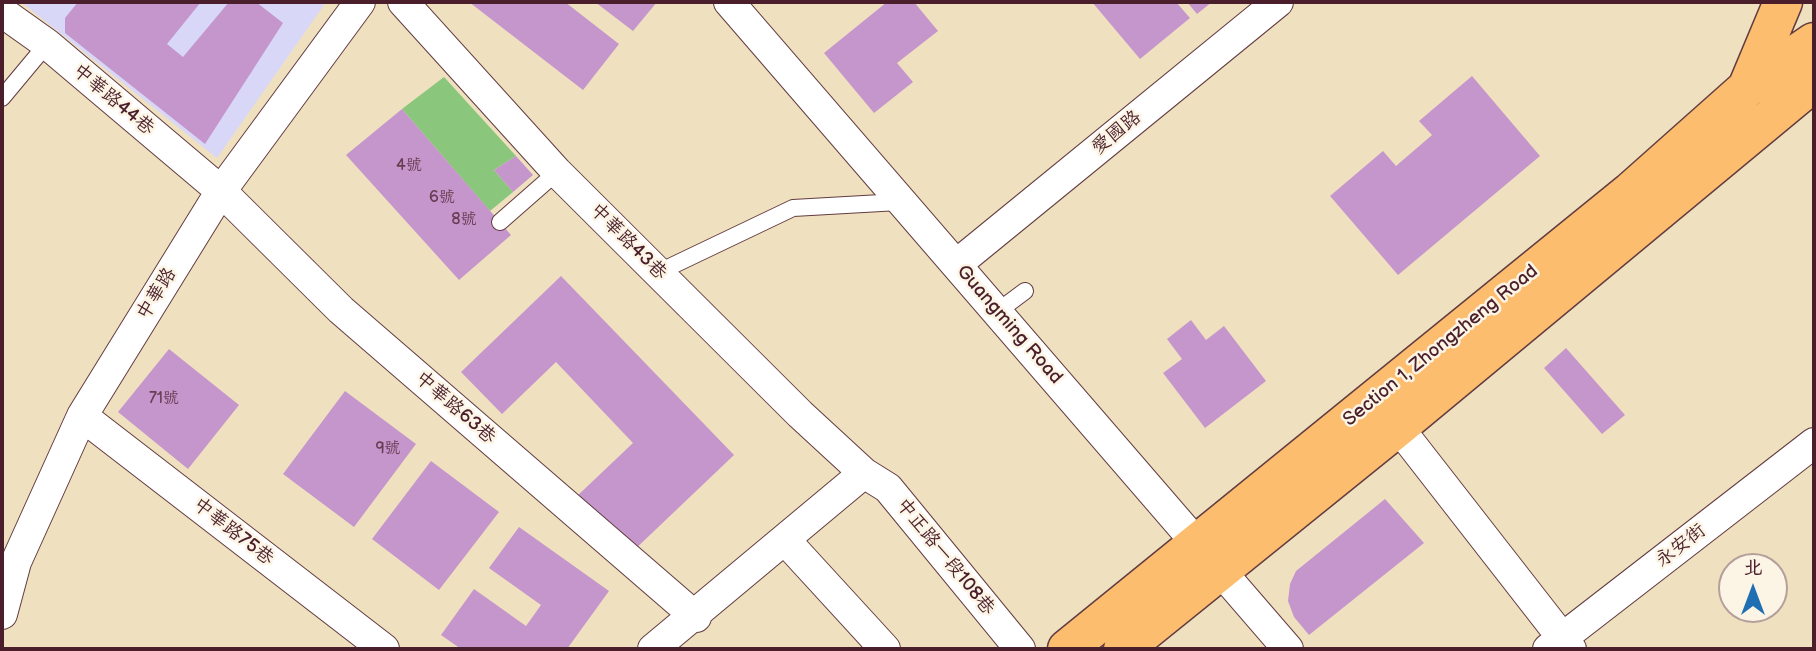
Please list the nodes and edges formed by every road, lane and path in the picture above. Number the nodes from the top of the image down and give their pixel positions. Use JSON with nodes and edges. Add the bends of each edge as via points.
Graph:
{"nodes":[{"id":1,"x":360,"y":2,"type":"edge"},
{"id":2,"x":403,"y":2,"type":"edge"},
{"id":3,"x":729,"y":2,"type":"edge"},
{"id":4,"x":1278,"y":2,"type":"edge"},
{"id":5,"x":1783,"y":2,"type":"edge"},
{"id":6,"x":2,"y":12,"type":"edge"},
{"id":7,"x":47,"y":44,"type":"junction"},
{"id":8,"x":1811,"y":49,"type":"edge"},
{"id":9,"x":1747,"y":88,"type":"junction"},
{"id":10,"x":2,"y":98,"type":"edge"},
{"id":11,"x":557,"y":172,"type":"junction"},
{"id":12,"x":221,"y":191,"type":"junction"},
{"id":13,"x":899,"y":202,"type":"junction"},
{"id":14,"x":500,"y":222,"type":"dead end"},
{"id":15,"x":957,"y":264,"type":"junction"},
{"id":16,"x":659,"y":272,"type":"junction"},
{"id":17,"x":1025,"y":291,"type":"dead end"},
{"id":18,"x":997,"y":312,"type":"junction"},
{"id":19,"x":1463,"y":351,"type":"junction"},
{"id":20,"x":82,"y":416,"type":"junction"},
{"id":21,"x":1398,"y":427,"type":"junction"},
{"id":22,"x":1814,"y":443,"type":"edge"},
{"id":23,"x":864,"y":473,"type":"junction"},
{"id":24,"x":786,"y":541,"type":"junction"},
{"id":25,"x":1209,"y":556,"type":"junction"},
{"id":26,"x":9,"y":558,"type":"edge"},
{"id":27,"x":2,"y":614,"type":"edge"},
{"id":28,"x":696,"y":617,"type":"junction"},
{"id":29,"x":1560,"y":645,"type":"edge"},
{"id":30,"x":382,"y":649,"type":"edge"},
{"id":31,"x":653,"y":649,"type":"edge"},
{"id":32,"x":885,"y":649,"type":"edge"},
{"id":33,"x":1020,"y":649,"type":"edge"},
{"id":34,"x":1068,"y":649,"type":"edge"},
{"id":35,"x":1123,"y":649,"type":"edge"},
{"id":36,"x":1288,"y":649,"type":"edge"}],
"edges":[{"from":1,"to":12,"type":"street","name":"中華路"},
{"from":2,"to":11,"type":"street","name":"中華路43巷"},
{"from":3,"to":13,"type":"street","name":"Guangming Road"},
{"from":4,"to":15,"type":"street","name":"愛國路"},
{"from":5,"to":9,"type":"main road"},
{"from":6,"to":7,"type":"street","name":"中華路44巷"},
{"from":7,"to":10,"type":"lane"},
{"from":7,"to":12,"type":"street","name":"中華路44巷"},
{"from":8,"to":9,"type":"main road","name":"Section 1, Zhongzheng Road"},
{"from":8,"to":19,"type":"main road","name":"Section 1, Zhongzheng Road","via":[[1779,108]]},
{"from":9,"to":19,"type":"main road","name":"Section 1, Zhongzheng Road"},
{"from":11,"to":14,"type":"lane"},
{"from":11,"to":16,"type":"street","name":"中華路43巷"},
{"from":12,"to":20,"type":"street","name":"中華路"},
{"from":12,"to":28,"type":"street","name":"中華路63巷","via":[[341,310]]},
{"from":13,"to":15,"type":"street","name":"Guangming Road"},
{"from":13,"to":16,"type":"lane","via":[[793,208]]},
{"from":15,"to":18,"type":"street","name":"Guangming Road"},
{"from":16,"to":23,"type":"street","name":"中華路43巷"},
{"from":17,"to":18,"type":"lane"},
{"from":18,"to":25,"type":"street","name":"Guangming Road"},
{"from":19,"to":21,"type":"main road","name":"Section 1, Zhongzheng Road"},
{"from":19,"to":25,"type":"main road","name":"Section 1, Zhongzheng Road"},
{"from":20,"to":26,"type":"street","name":"中華路"},
{"from":20,"to":30,"type":"street","name":"中華路75巷"},
{"from":21,"to":25,"type":"main road","name":"Section 1, Zhongzheng Road"},
{"from":21,"to":29,"type":"street"},
{"from":22,"to":29,"type":"street","name":"永安街"},
{"from":23,"to":24,"type":"street"},
{"from":23,"to":33,"type":"street","name":"中正路一段108巷","via":[[888,488]]},
{"from":24,"to":28,"type":"street"},
{"from":24,"to":32,"type":"street"},
{"from":25,"to":34,"type":"main road","name":"Section 1, Zhongzheng Road"},
{"from":25,"to":35,"type":"main road","name":"Section 1, Zhongzheng Road"},
{"from":25,"to":36,"type":"street","name":"Guangming Road"},
{"from":26,"to":27,"type":"street","name":"中華路"},
{"from":28,"to":31,"type":"street"}]}
